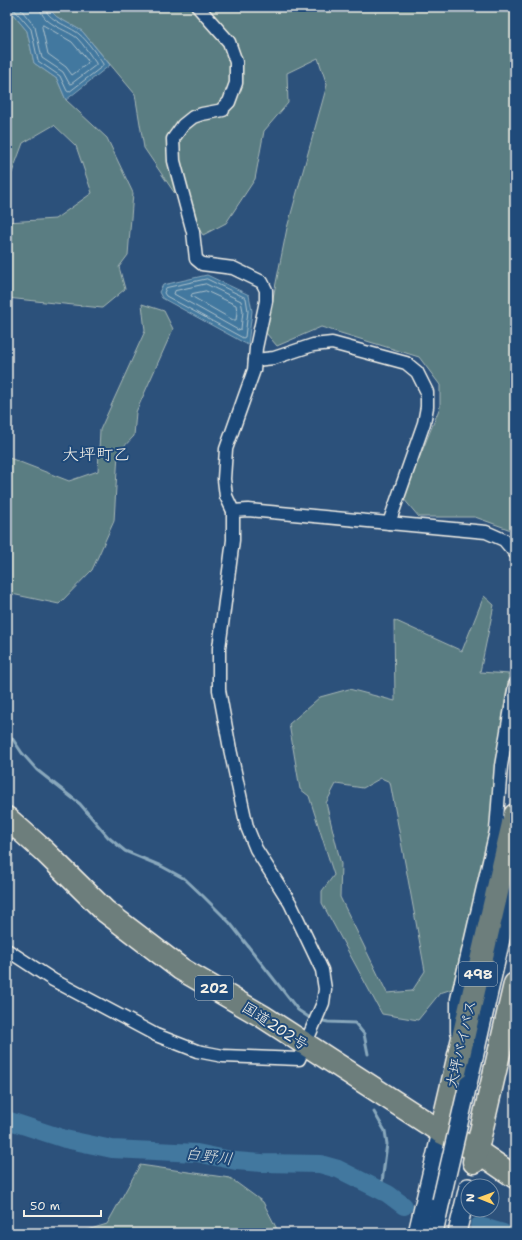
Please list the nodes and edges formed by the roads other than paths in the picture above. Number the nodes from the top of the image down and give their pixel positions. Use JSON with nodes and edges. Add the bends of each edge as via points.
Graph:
{"nodes":[{"id":1,"x":198,"y":7,"type":"edge"},
{"id":2,"x":255,"y":360,"type":"junction"},
{"id":3,"x":233,"y":511,"type":"junction"},
{"id":4,"x":389,"y":523,"type":"junction"},
{"id":5,"x":515,"y":553,"type":"edge"},
{"id":6,"x":515,"y":685,"type":"edge"},
{"id":7,"x":515,"y":815,"type":"edge"},
{"id":8,"x":7,"y":818,"type":"edge"},
{"id":9,"x":515,"y":878,"type":"edge"},
{"id":10,"x":7,"y":950,"type":"edge"},
{"id":11,"x":514,"y":991,"type":"edge"},
{"id":12,"x":305,"y":1045,"type":"junction"},
{"id":13,"x":457,"y":1063,"type":"junction"},
{"id":14,"x":441,"y":1132,"type":"junction"},
{"id":15,"x":475,"y":1156,"type":"junction"},
{"id":16,"x":515,"y":1177,"type":"edge"},
{"id":17,"x":470,"y":1178,"type":"edge"},
{"id":18,"x":515,"y":1190,"type":"edge"},
{"id":19,"x":461,"y":1218,"type":"edge"},
{"id":20,"x":417,"y":1233,"type":"edge"},
{"id":21,"x":434,"y":1233,"type":"edge"},
{"id":22,"x":457,"y":1233,"type":"edge"}],
"edges":[{"from":1,"to":2,"type":"street","via":[[230,42],[236,62],[236,82],[230,102],[223,110],[193,117],[183,125],[173,139],[174,161],[192,232],[196,259],[202,264],[233,268],[262,282],[266,290]]},
{"from":2,"to":3,"type":"street","via":[[254,370],[226,449],[224,479],[226,496]]},
{"from":2,"to":4,"type":"street","via":[[274,358],[313,345],[332,343],[406,363],[417,372],[427,392],[427,407],[424,423]]},
{"from":3,"to":4,"type":"street","via":[[248,510]]},
{"from":3,"to":12,"type":"street","via":[[233,540],[219,648],[219,690],[247,827],[256,849],[290,903],[322,970],[325,989],[323,1003]]},
{"from":4,"to":5,"type":"street","via":[[486,532],[504,540]]},
{"from":6,"to":13,"type":"street","via":[[501,766],[496,831],[457,998]]},
{"from":7,"to":13,"type":"highway","name":"大坪バイパス","number":"498"},
{"from":8,"to":12,"type":"highway","name":"国道202号","number":"202","via":[[105,911],[181,969],[262,1016]]},
{"from":9,"to":21,"type":"street","bridge":true},
{"from":10,"to":12,"type":"street","via":[[53,980],[156,1035],[197,1051],[223,1056],[299,1059]]},
{"from":11,"to":15,"type":"highway","number":"498"},
{"from":12,"to":14,"type":"highway","name":"国道202号","number":"202"},
{"from":13,"to":14,"type":"highway","name":"大坪バイパス","number":"498"},
{"from":14,"to":15,"type":"highway","name":"国道202号","number":"202"},
{"from":14,"to":20,"type":"street"},
{"from":15,"to":16,"type":"highway","name":"国道202号","number":"202"},
{"from":15,"to":17,"type":"street"},
{"from":15,"to":18,"type":"highway","name":"国道202号","number":"202"},
{"from":19,"to":22,"type":"street"}]}
